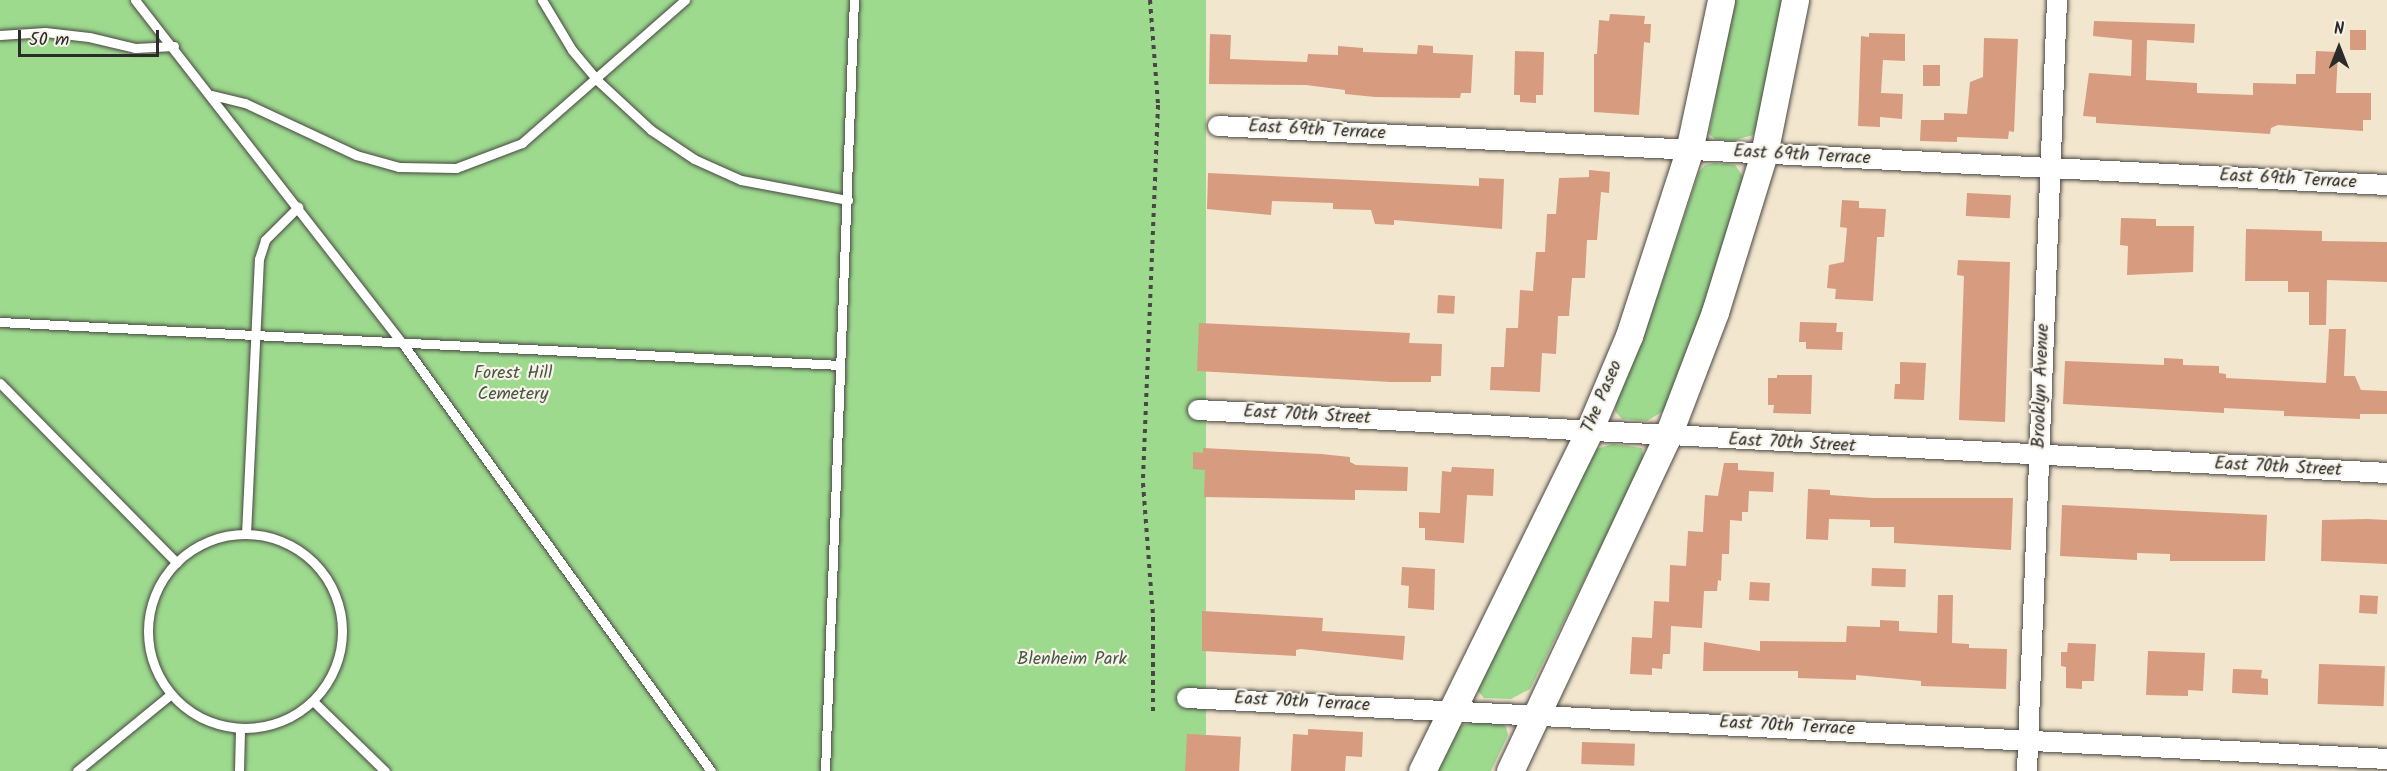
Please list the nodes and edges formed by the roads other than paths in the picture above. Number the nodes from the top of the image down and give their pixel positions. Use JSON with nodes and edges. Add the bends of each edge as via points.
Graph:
{"nodes":[{"id":1,"x":135,"y":0,"type":"edge"},
{"id":2,"x":542,"y":0,"type":"edge"},
{"id":3,"x":685,"y":0,"type":"edge"},
{"id":4,"x":854,"y":0,"type":"edge"},
{"id":5,"x":1721,"y":0,"type":"edge"},
{"id":6,"x":1795,"y":0,"type":"edge"},
{"id":7,"x":2057,"y":0,"type":"edge"},
{"id":8,"x":0,"y":35,"type":"edge"},
{"id":9,"x":174,"y":46,"type":"junction"},
{"id":10,"x":597,"y":80,"type":"junction"},
{"id":11,"x":212,"y":95,"type":"junction"},
{"id":12,"x":1218,"y":126,"type":"dead end"},
{"id":13,"x":1689,"y":151,"type":"junction"},
{"id":14,"x":1764,"y":154,"type":"junction"},
{"id":15,"x":2050,"y":167,"type":"junction"},
{"id":16,"x":2387,"y":185,"type":"edge"},
{"id":17,"x":848,"y":200,"type":"junction"},
{"id":18,"x":298,"y":207,"type":"junction"},
{"id":19,"x":0,"y":322,"type":"edge"},
{"id":20,"x":255,"y":335,"type":"junction"},
{"id":21,"x":403,"y":344,"type":"junction"},
{"id":22,"x":840,"y":365,"type":"junction"},
{"id":23,"x":0,"y":383,"type":"edge"},
{"id":24,"x":1198,"y":410,"type":"dead end"},
{"id":25,"x":1588,"y":433,"type":"junction"},
{"id":26,"x":1666,"y":438,"type":"junction"},
{"id":27,"x":2040,"y":456,"type":"junction"},
{"id":28,"x":2387,"y":473,"type":"edge"},
{"id":29,"x":246,"y":534,"type":"junction"},
{"id":30,"x":177,"y":563,"type":"junction"},
{"id":31,"x":170,"y":695,"type":"junction"},
{"id":32,"x":1187,"y":698,"type":"dead end"},
{"id":33,"x":314,"y":702,"type":"junction"},
{"id":34,"x":1452,"y":710,"type":"junction"},
{"id":35,"x":1538,"y":714,"type":"junction"},
{"id":36,"x":240,"y":729,"type":"junction"},
{"id":37,"x":2028,"y":740,"type":"junction"},
{"id":38,"x":2387,"y":759,"type":"edge"},
{"id":39,"x":77,"y":771,"type":"edge"},
{"id":40,"x":239,"y":771,"type":"edge"},
{"id":41,"x":384,"y":771,"type":"edge"},
{"id":42,"x":711,"y":771,"type":"edge"},
{"id":43,"x":825,"y":771,"type":"edge"},
{"id":44,"x":1422,"y":771,"type":"edge"},
{"id":45,"x":1510,"y":771,"type":"edge"},
{"id":46,"x":2027,"y":771,"type":"edge"}],
"edges":[{"from":1,"to":9,"type":"lane"},
{"from":2,"to":10,"type":"lane","via":[[572,50]]},
{"from":3,"to":10,"type":"lane"},
{"from":4,"to":17,"type":"lane"},
{"from":5,"to":13,"type":"main road","name":"The Paseo"},
{"from":6,"to":14,"type":"main road"},
{"from":7,"to":15,"type":"street","name":"Brooklyn Avenue"},
{"from":8,"to":9,"type":"lane","via":[[45,32],[135,48]]},
{"from":9,"to":11,"type":"lane"},
{"from":10,"to":11,"type":"lane","via":[[522,143],[456,168],[430,170],[399,167],[356,155],[245,103]]},
{"from":10,"to":17,"type":"lane","via":[[651,130],[694,159],[741,180]]},
{"from":11,"to":18,"type":"lane"},
{"from":12,"to":13,"type":"street","name":"East 69th Terrace"},
{"from":13,"to":14,"type":"street","name":"East 69th Terrace"},
{"from":13,"to":25,"type":"main road","name":"The Paseo","via":[[1629,336]]},
{"from":14,"to":15,"type":"street","name":"East 69th Terrace"},
{"from":14,"to":26,"type":"main road","via":[[1715,312]]},
{"from":15,"to":16,"type":"street","name":"East 69th Terrace"},
{"from":15,"to":27,"type":"street","name":"Brooklyn Avenue"},
{"from":17,"to":22,"type":"lane"},
{"from":18,"to":20,"type":"lane","via":[[265,240],[259,260]]},
{"from":18,"to":21,"type":"lane"},
{"from":19,"to":20,"type":"lane"},
{"from":20,"to":21,"type":"lane"},
{"from":20,"to":29,"type":"lane"},
{"from":21,"to":22,"type":"lane"},
{"from":21,"to":42,"type":"lane"},
{"from":22,"to":43,"type":"lane"},
{"from":23,"to":30,"type":"lane"},
{"from":24,"to":25,"type":"street","name":"East 70th Street"},
{"from":25,"to":26,"type":"street","name":"East 70th Street"},
{"from":25,"to":34,"type":"main road","name":"The Paseo"},
{"from":26,"to":27,"type":"street","name":"East 70th Street"},
{"from":26,"to":35,"type":"main road"},
{"from":27,"to":28,"type":"street","name":"East 70th Street"},
{"from":27,"to":37,"type":"street","name":"Brooklyn Avenue"},
{"from":29,"to":30,"type":"lane","via":[[210,540]]},
{"from":29,"to":33,"type":"lane","via":[[294,547],[316,564],[334,590],[342,617],[341,651],[328,683]]},
{"from":30,"to":31,"type":"lane","via":[[155,592],[148,621],[148,645],[155,670]]},
{"from":31,"to":36,"type":"lane","via":[[193,714]]},
{"from":31,"to":39,"type":"lane"},
{"from":32,"to":34,"type":"street","name":"East 70th Terrace"},
{"from":33,"to":36,"type":"lane","via":[[277,724]]},
{"from":33,"to":41,"type":"lane"},
{"from":34,"to":35,"type":"street","name":"East 70th Terrace"},
{"from":34,"to":44,"type":"main road","name":"The Paseo"},
{"from":35,"to":37,"type":"street","name":"East 70th Terrace"},
{"from":35,"to":45,"type":"main road"},
{"from":36,"to":40,"type":"lane"},
{"from":37,"to":38,"type":"street","name":"East 70th Terrace"},
{"from":37,"to":46,"type":"street","name":"Brooklyn Avenue"}]}
